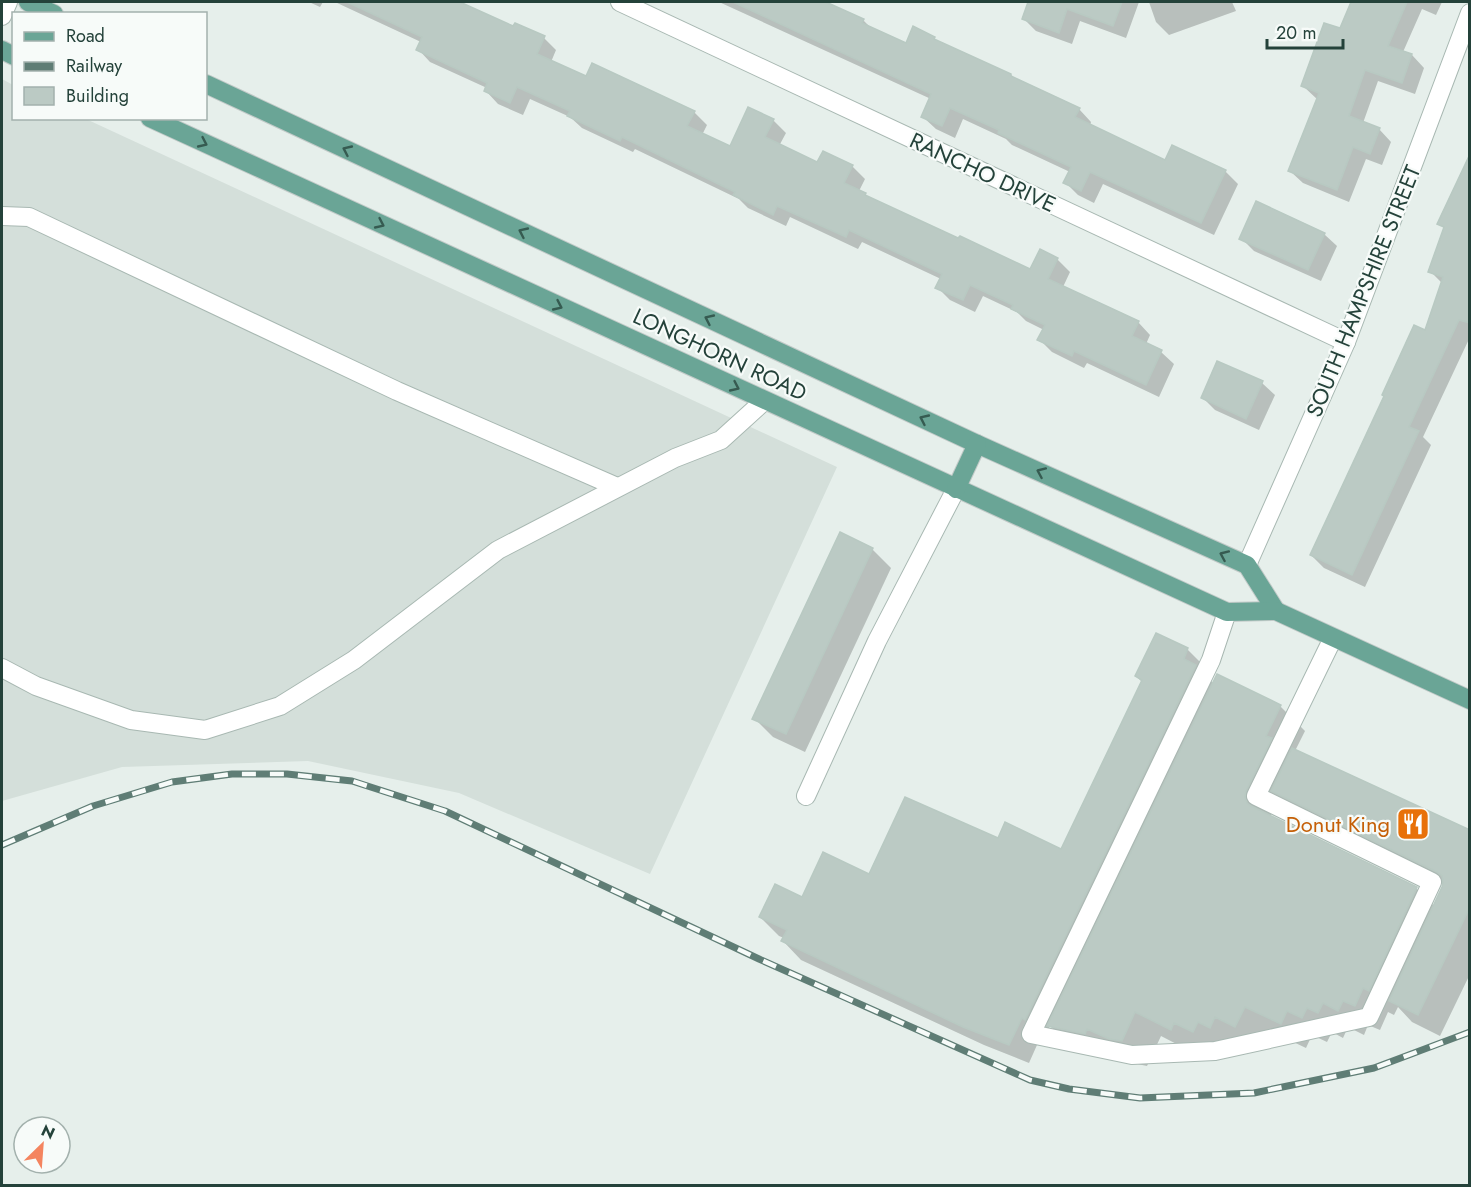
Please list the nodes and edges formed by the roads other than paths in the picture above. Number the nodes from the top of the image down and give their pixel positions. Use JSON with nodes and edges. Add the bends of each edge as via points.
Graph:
{"nodes":[{"id":1,"x":8,"y":2,"type":"edge"},
{"id":2,"x":28,"y":2,"type":"edge"},
{"id":3,"x":620,"y":2,"type":"edge"},
{"id":4,"x":50,"y":12,"type":"edge"},
{"id":5,"x":1470,"y":14,"type":"edge"},
{"id":6,"x":2,"y":16,"type":"edge"},
{"id":7,"x":207,"y":84,"type":"edge"},
{"id":8,"x":154,"y":120,"type":"edge"},
{"id":9,"x":2,"y":216,"type":"edge"},
{"id":10,"x":1346,"y":342,"type":"junction"},
{"id":11,"x":764,"y":401,"type":"junction"},
{"id":12,"x":977,"y":444,"type":"junction"},
{"id":13,"x":617,"y":487,"type":"junction"},
{"id":14,"x":956,"y":489,"type":"junction"},
{"id":15,"x":1247,"y":565,"type":"junction"},
{"id":16,"x":1276,"y":611,"type":"junction"},
{"id":17,"x":1227,"y":612,"type":"junction"},
{"id":18,"x":1334,"y":638,"type":"junction"},
{"id":19,"x":2,"y":668,"type":"edge"},
{"id":20,"x":1470,"y":700,"type":"edge"},
{"id":21,"x":806,"y":796,"type":"dead end"}],
"edges":[{"from":1,"to":6,"type":"street"},
{"from":2,"to":4,"type":"main road"},
{"from":3,"to":10,"type":"street","name":"RANCHO DRIVE"},
{"from":5,"to":10,"type":"street","name":"SOUTH HAMPSHIRE STREET"},
{"from":12,"to":7,"type":"main road","name":"LONGHORN ROAD","one_way":true},
{"from":8,"to":11,"type":"main road","name":"LONGHORN ROAD","one_way":true},
{"from":9,"to":13,"type":"street","via":[[29,217],[397,392]]},
{"from":10,"to":15,"type":"street","name":"SOUTH HAMPSHIRE STREET"},
{"from":11,"to":13,"type":"street","via":[[721,440]]},
{"from":11,"to":14,"type":"main road","name":"LONGHORN ROAD"},
{"from":12,"to":14,"type":"main road"},
{"from":15,"to":12,"type":"main road","name":"LONGHORN ROAD","one_way":true},
{"from":13,"to":19,"type":"street","via":[[498,550],[354,660],[280,706],[205,730],[131,720],[36,686]]},
{"from":14,"to":17,"type":"main road","name":"LONGHORN ROAD"},
{"from":14,"to":21,"type":"street","via":[[877,641]]},
{"from":15,"to":16,"type":"main road"},
{"from":16,"to":17,"type":"main road","name":"LONGHORN ROAD"},
{"from":16,"to":18,"type":"main road","name":"LONGHORN ROAD"},
{"from":17,"to":18,"type":"street","via":[[1211,660],[1031,1034],[1131,1055],[1215,1051],[1369,1017],[1432,882],[1256,796]]},
{"from":18,"to":20,"type":"main road","name":"LONGHORN ROAD"}]}
